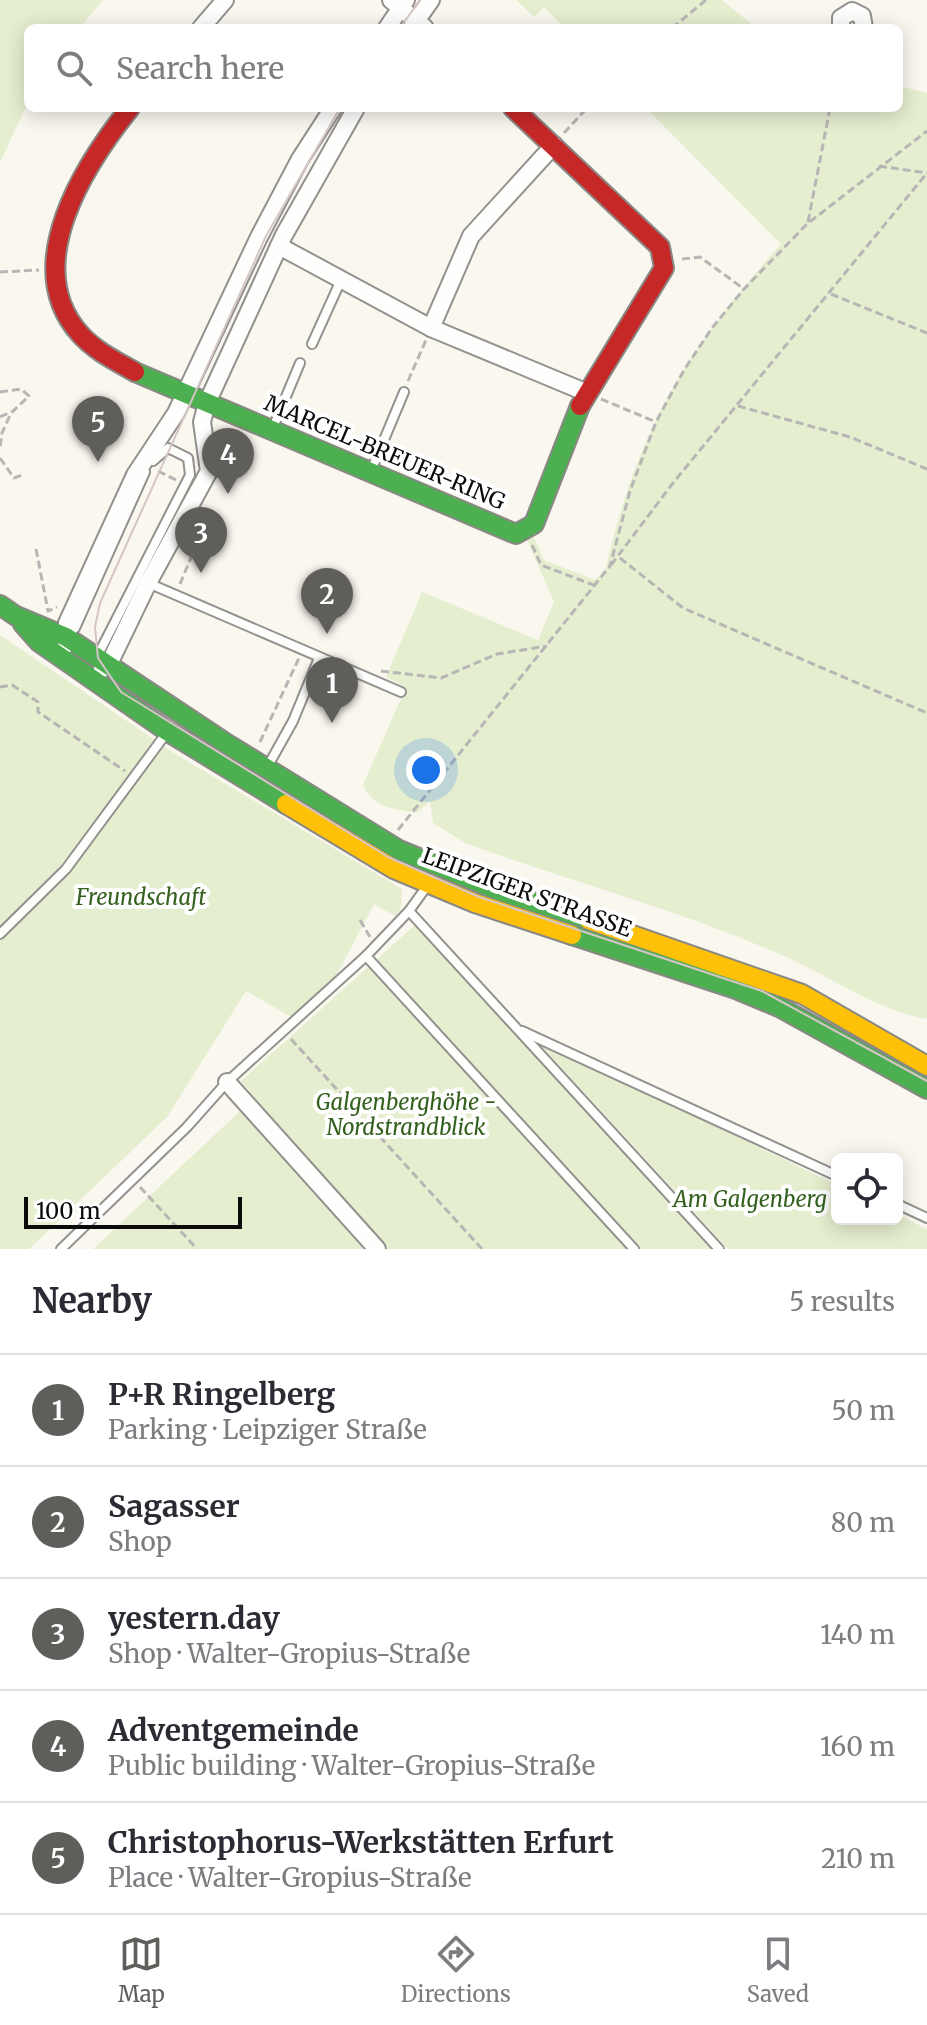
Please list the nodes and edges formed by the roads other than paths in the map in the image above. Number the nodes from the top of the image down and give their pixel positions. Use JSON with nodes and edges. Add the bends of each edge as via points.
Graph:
{"nodes":[{"id":1,"x":225,"y":0,"type":"edge"},
{"id":2,"x":431,"y":0,"type":"edge"},
{"id":3,"x":871,"y":0,"type":"edge"},
{"id":4,"x":409,"y":14,"type":"edge"},
{"id":5,"x":862,"y":21,"type":"edge"},
{"id":6,"x":204,"y":24,"type":"edge"},
{"id":7,"x":842,"y":24,"type":"edge"},
{"id":8,"x":126,"y":112,"type":"edge"},
{"id":9,"x":331,"y":112,"type":"edge"},
{"id":10,"x":354,"y":112,"type":"edge"},
{"id":11,"x":517,"y":112,"type":"edge"},
{"id":12,"x":554,"y":145,"type":"junction"},
{"id":13,"x":279,"y":246,"type":"junction"},
{"id":14,"x":341,"y":280,"type":"junction"},
{"id":15,"x":431,"y":328,"type":"junction"},
{"id":16,"x":312,"y":344,"type":"dead end"},
{"id":17,"x":300,"y":363,"type":"dead end"},
{"id":18,"x":404,"y":392,"type":"road end"},
{"id":19,"x":585,"y":392,"type":"junction"},
{"id":20,"x":184,"y":395,"type":"junction"},
{"id":21,"x":207,"y":403,"type":"junction"},
{"id":22,"x":272,"y":430,"type":"junction"},
{"id":23,"x":371,"y":471,"type":"junction"},
{"id":24,"x":148,"y":583,"type":"junction"},
{"id":25,"x":0,"y":605,"type":"edge"},
{"id":26,"x":16,"y":616,"type":"junction"},
{"id":27,"x":66,"y":637,"type":"junction"},
{"id":28,"x":39,"y":642,"type":"junction"},
{"id":29,"x":319,"y":658,"type":"junction"},
{"id":30,"x":92,"y":669,"type":"junction"},
{"id":31,"x":401,"y":692,"type":"dead end"},
{"id":32,"x":167,"y":731,"type":"junction"},
{"id":33,"x":267,"y":769,"type":"junction"},
{"id":34,"x":432,"y":876,"type":"junction"},
{"id":35,"x":409,"y":911,"type":"junction"},
{"id":36,"x":0,"y":934,"type":"edge"},
{"id":37,"x":366,"y":956,"type":"junction"},
{"id":38,"x":518,"y":1029,"type":"junction"},
{"id":39,"x":926,"y":1064,"type":"edge"},
{"id":40,"x":227,"y":1082,"type":"junction"},
{"id":41,"x":920,"y":1084,"type":"edge"},
{"id":42,"x":831,"y":1173,"type":"edge"},
{"id":43,"x":903,"y":1207,"type":"edge"},
{"id":44,"x":927,"y":1218,"type":"edge"},
{"id":45,"x":61,"y":1249,"type":"edge"},
{"id":46,"x":377,"y":1249,"type":"edge"},
{"id":47,"x":634,"y":1249,"type":"edge"},
{"id":48,"x":719,"y":1249,"type":"edge"}],
"edges":[{"from":1,"to":6,"type":"street"},
{"from":2,"to":4,"type":"street"},
{"from":3,"to":5,"type":"street"},
{"from":5,"to":7,"type":"street","via":[[852,11],[844,14]]},
{"from":8,"to":20,"type":"main road","name":"MARCEL-BREUER-RING","via":[[109,132],[64,211],[57,247],[59,293],[77,331],[103,353]]},
{"from":9,"to":20,"type":"street","via":[[266,224]]},
{"from":10,"to":13,"type":"street"},
{"from":11,"to":12,"type":"main road"},
{"from":12,"to":15,"type":"street","via":[[471,236]]},
{"from":12,"to":19,"type":"main road","name":"MARCEL-BREUER-RING","via":[[660,247],[664,261]]},
{"from":13,"to":14,"type":"street"},
{"from":13,"to":21,"type":"street"},
{"from":14,"to":15,"type":"street"},
{"from":14,"to":16,"type":"lane"},
{"from":15,"to":19,"type":"street"},
{"from":17,"to":22,"type":"lane"},
{"from":18,"to":23,"type":"lane"},
{"from":19,"to":23,"type":"main road","name":"MARCEL-BREUER-RING","via":[[527,531],[516,534]]},
{"from":20,"to":21,"type":"main road","name":"MARCEL-BREUER-RING"},
{"from":20,"to":27,"type":"street","via":[[135,475],[67,623]]},
{"from":21,"to":22,"type":"main road","name":"MARCEL-BREUER-RING"},
{"from":21,"to":24,"type":"street","via":[[202,422],[209,471]]},
{"from":22,"to":23,"type":"main road","name":"MARCEL-BREUER-RING"},
{"from":24,"to":29,"type":"lane"},
{"from":24,"to":30,"type":"street"},
{"from":25,"to":26,"type":"main road","name":"LEIPZIGER STRASSE"},
{"from":26,"to":27,"type":"main road","name":"LEIPZIGER STRASSE"},
{"from":26,"to":28,"type":"main road","name":"LEIPZIGER STRASSE"},
{"from":27,"to":28,"type":"lane"},
{"from":27,"to":30,"type":"main road","name":"LEIPZIGER STRASSE"},
{"from":27,"to":30,"type":"street"},
{"from":27,"to":30,"type":"lane","via":[[75,628],[155,457],[168,448],[183,454],[190,475]]},
{"from":28,"to":30,"type":"main road","name":"LEIPZIGER STRASSE"},
{"from":29,"to":31,"type":"lane"},
{"from":29,"to":33,"type":"lane"},
{"from":30,"to":32,"type":"main road","name":"LEIPZIGER STRASSE"},
{"from":30,"to":33,"type":"main road","name":"LEIPZIGER STRASSE"},
{"from":32,"to":34,"type":"main road","name":"LEIPZIGER STRASSE","via":[[394,869]]},
{"from":32,"to":36,"type":"lane","via":[[66,869]]},
{"from":33,"to":34,"type":"main road","name":"LEIPZIGER STRASSE"},
{"from":34,"to":35,"type":"lane"},
{"from":34,"to":39,"type":"main road","name":"LEIPZIGER STRASSE","via":[[744,971],[802,994]]},
{"from":34,"to":41,"type":"main road","name":"LEIPZIGER STRASSE","via":[[475,903],[779,1007]]},
{"from":35,"to":37,"type":"lane"},
{"from":35,"to":38,"type":"lane"},
{"from":37,"to":40,"type":"lane"},
{"from":37,"to":47,"type":"lane"},
{"from":38,"to":42,"type":"lane"},
{"from":38,"to":48,"type":"lane"},
{"from":39,"to":41,"type":"street"},
{"from":40,"to":45,"type":"lane"},
{"from":40,"to":46,"type":"street"},
{"from":43,"to":44,"type":"lane"}]}
